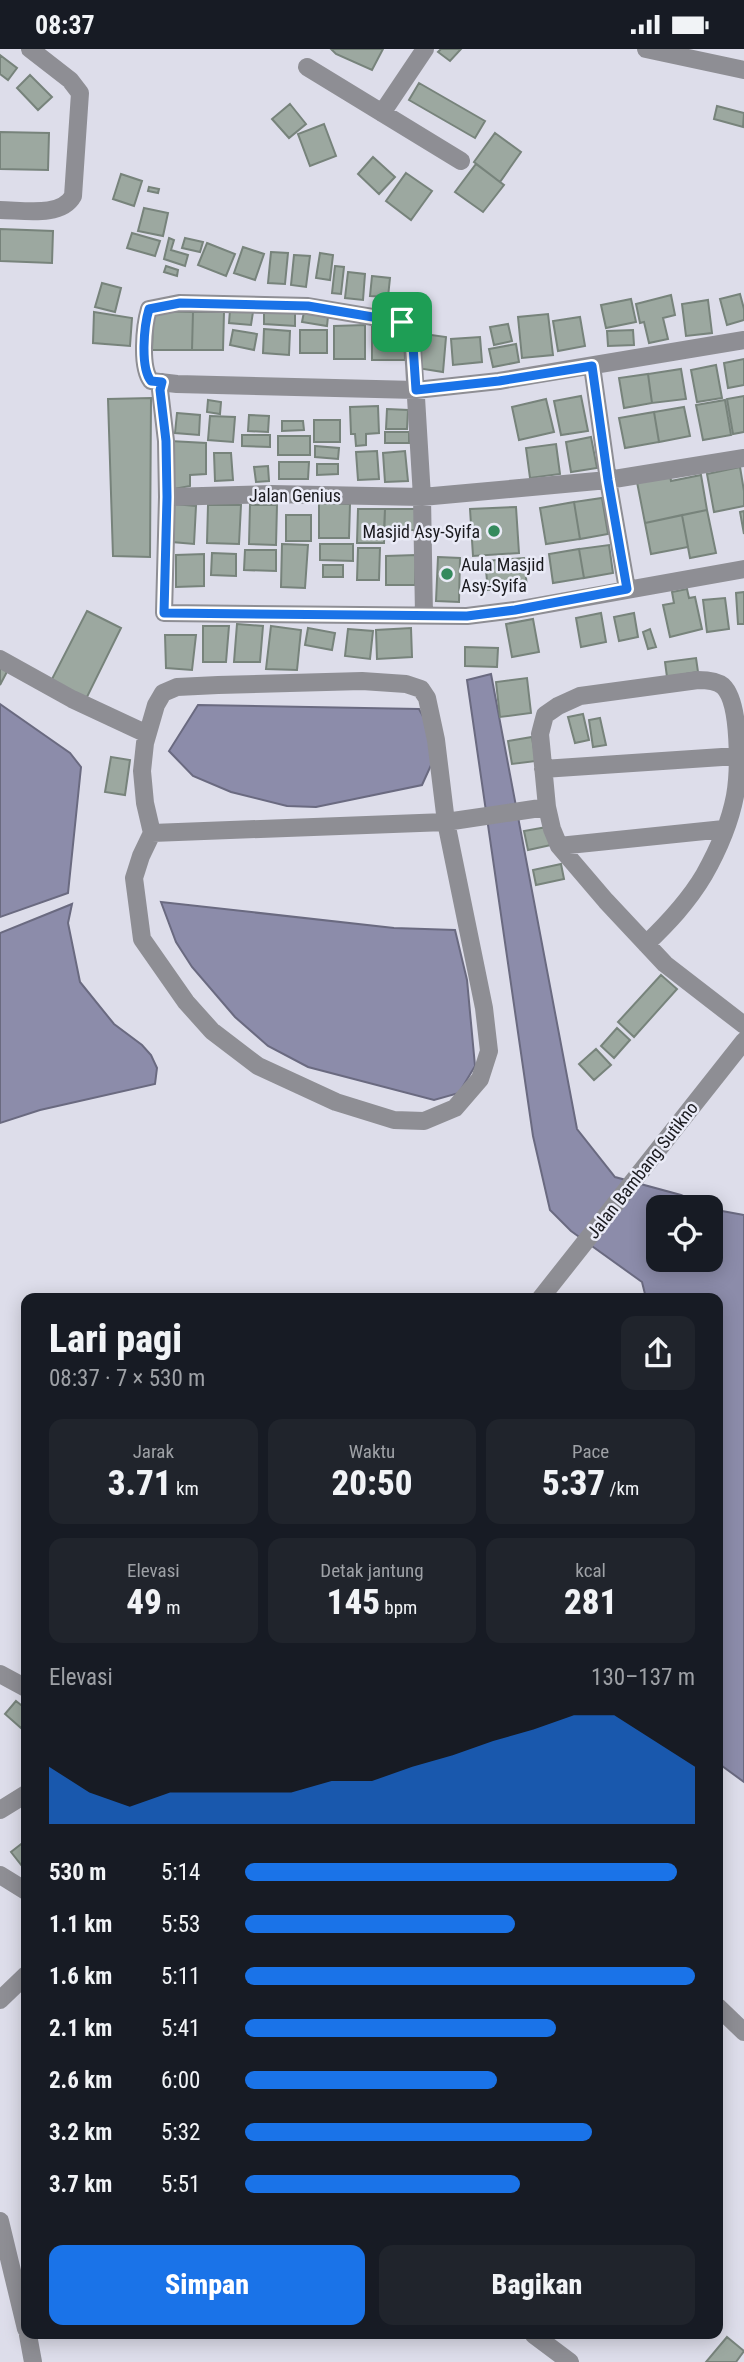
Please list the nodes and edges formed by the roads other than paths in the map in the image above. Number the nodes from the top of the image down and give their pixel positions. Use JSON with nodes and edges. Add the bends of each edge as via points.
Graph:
{"nodes":[{"id":1,"x":30,"y":49,"type":"edge"},
{"id":2,"x":425,"y":49,"type":"edge"},
{"id":3,"x":646,"y":49,"type":"edge"},
{"id":4,"x":307,"y":67,"type":"dead end"},
{"id":5,"x":744,"y":70,"type":"edge"},
{"id":6,"x":382,"y":113,"type":"junction"},
{"id":7,"x":461,"y":161,"type":"dead end"},
{"id":8,"x":0,"y":210,"type":"edge"},
{"id":9,"x":744,"y":340,"type":"edge"},
{"id":10,"x":592,"y":366,"type":"junction"},
{"id":11,"x":162,"y":382,"type":"junction"},
{"id":12,"x":416,"y":390,"type":"junction"},
{"id":13,"x":744,"y":458,"type":"edge"},
{"id":14,"x":608,"y":480,"type":"junction"},
{"id":15,"x":167,"y":497,"type":"junction"},
{"id":16,"x":422,"y":497,"type":"junction"},
{"id":17,"x":744,"y":569,"type":"edge"},
{"id":18,"x":627,"y":589,"type":"junction"},
{"id":19,"x":424,"y":615,"type":"junction"},
{"id":20,"x":0,"y":659,"type":"edge"},
{"id":21,"x":147,"y":734,"type":"junction"},
{"id":22,"x":737,"y":756,"type":"junction"},
{"id":23,"x":543,"y":769,"type":"junction"},
{"id":24,"x":547,"y":807,"type":"junction"},
{"id":25,"x":453,"y":821,"type":"junction"},
{"id":26,"x":724,"y":829,"type":"junction"},
{"id":27,"x":152,"y":833,"type":"junction"},
{"id":28,"x":559,"y":846,"type":"junction"},
{"id":29,"x":646,"y":944,"type":"junction"},
{"id":30,"x":744,"y":1025,"type":"edge"},
{"id":31,"x":744,"y":1041,"type":"edge"},
{"id":32,"x":545,"y":1293,"type":"edge"},
{"id":33,"x":0,"y":1674,"type":"edge"},
{"id":34,"x":21,"y":1685,"type":"edge"},
{"id":35,"x":21,"y":1797,"type":"edge"},
{"id":36,"x":0,"y":1810,"type":"edge"},
{"id":37,"x":0,"y":1875,"type":"edge"},
{"id":38,"x":21,"y":1888,"type":"edge"},
{"id":39,"x":21,"y":1980,"type":"edge"},
{"id":40,"x":0,"y":2000,"type":"edge"},
{"id":41,"x":723,"y":2012,"type":"edge"},
{"id":42,"x":744,"y":2032,"type":"edge"},
{"id":43,"x":0,"y":2221,"type":"edge"},
{"id":44,"x":21,"y":2308,"type":"edge"},
{"id":45,"x":28,"y":2339,"type":"edge"},
{"id":46,"x":539,"y":2339,"type":"edge"},
{"id":47,"x":33,"y":2362,"type":"edge"},
{"id":48,"x":570,"y":2362,"type":"edge"}],
"edges":[{"from":1,"to":8,"type":"street","via":[[80,93],[73,196],[59,209]]},
{"from":2,"to":6,"type":"street"},
{"from":3,"to":5,"type":"street"},
{"from":4,"to":6,"type":"street"},
{"from":6,"to":7,"type":"street"},
{"from":9,"to":10,"type":"street"},
{"from":10,"to":12,"type":"street"},
{"from":10,"to":14,"type":"street"},
{"from":11,"to":12,"type":"street"},
{"from":11,"to":12,"type":"street","via":[[151,381],[146,374],[149,309],[180,303],[239,303],[321,308],[407,324],[412,331]]},
{"from":11,"to":15,"type":"street"},
{"from":12,"to":16,"type":"street"},
{"from":13,"to":14,"type":"street","name":"Jalan Genius"},
{"from":14,"to":16,"type":"street","name":"Jalan Genius"},
{"from":14,"to":18,"type":"street"},
{"from":15,"to":16,"type":"street","name":"Jalan Genius"},
{"from":15,"to":19,"type":"street","via":[[164,613]]},
{"from":16,"to":19,"type":"street"},
{"from":17,"to":18,"type":"street"},
{"from":18,"to":19,"type":"street","via":[[515,610]]},
{"from":20,"to":21,"type":"street"},
{"from":21,"to":25,"type":"street","via":[[163,693],[177,687],[362,681],[406,684],[421,689],[427,698]]},
{"from":21,"to":27,"type":"street","via":[[142,771]]},
{"from":22,"to":23,"type":"street"},
{"from":22,"to":23,"type":"street","via":[[734,710],[728,694],[721,684],[698,680],[580,696],[558,706],[545,715],[540,733]]},
{"from":22,"to":26,"type":"street","via":[[735,795]]},
{"from":23,"to":24,"type":"street"},
{"from":24,"to":25,"type":"street"},
{"from":24,"to":28,"type":"street"},
{"from":25,"to":27,"type":"street"},
{"from":25,"to":27,"type":"street","via":[[489,1051],[480,1079],[454,1108],[424,1121],[394,1119],[336,1102],[258,1066],[212,1031],[142,939],[134,878]]},
{"from":26,"to":28,"type":"street"},
{"from":26,"to":29,"type":"street","via":[[705,874],[681,909]]},
{"from":28,"to":29,"type":"street"},
{"from":29,"to":30,"type":"street"},
{"from":31,"to":32,"type":"street","name":"Jalan Bambang Sutikno"},
{"from":33,"to":34,"type":"street"},
{"from":35,"to":36,"type":"street"},
{"from":37,"to":38,"type":"street"},
{"from":39,"to":40,"type":"street"},
{"from":41,"to":42,"type":"street"},
{"from":43,"to":44,"type":"street"},
{"from":45,"to":47,"type":"street"},
{"from":46,"to":48,"type":"street"}]}
